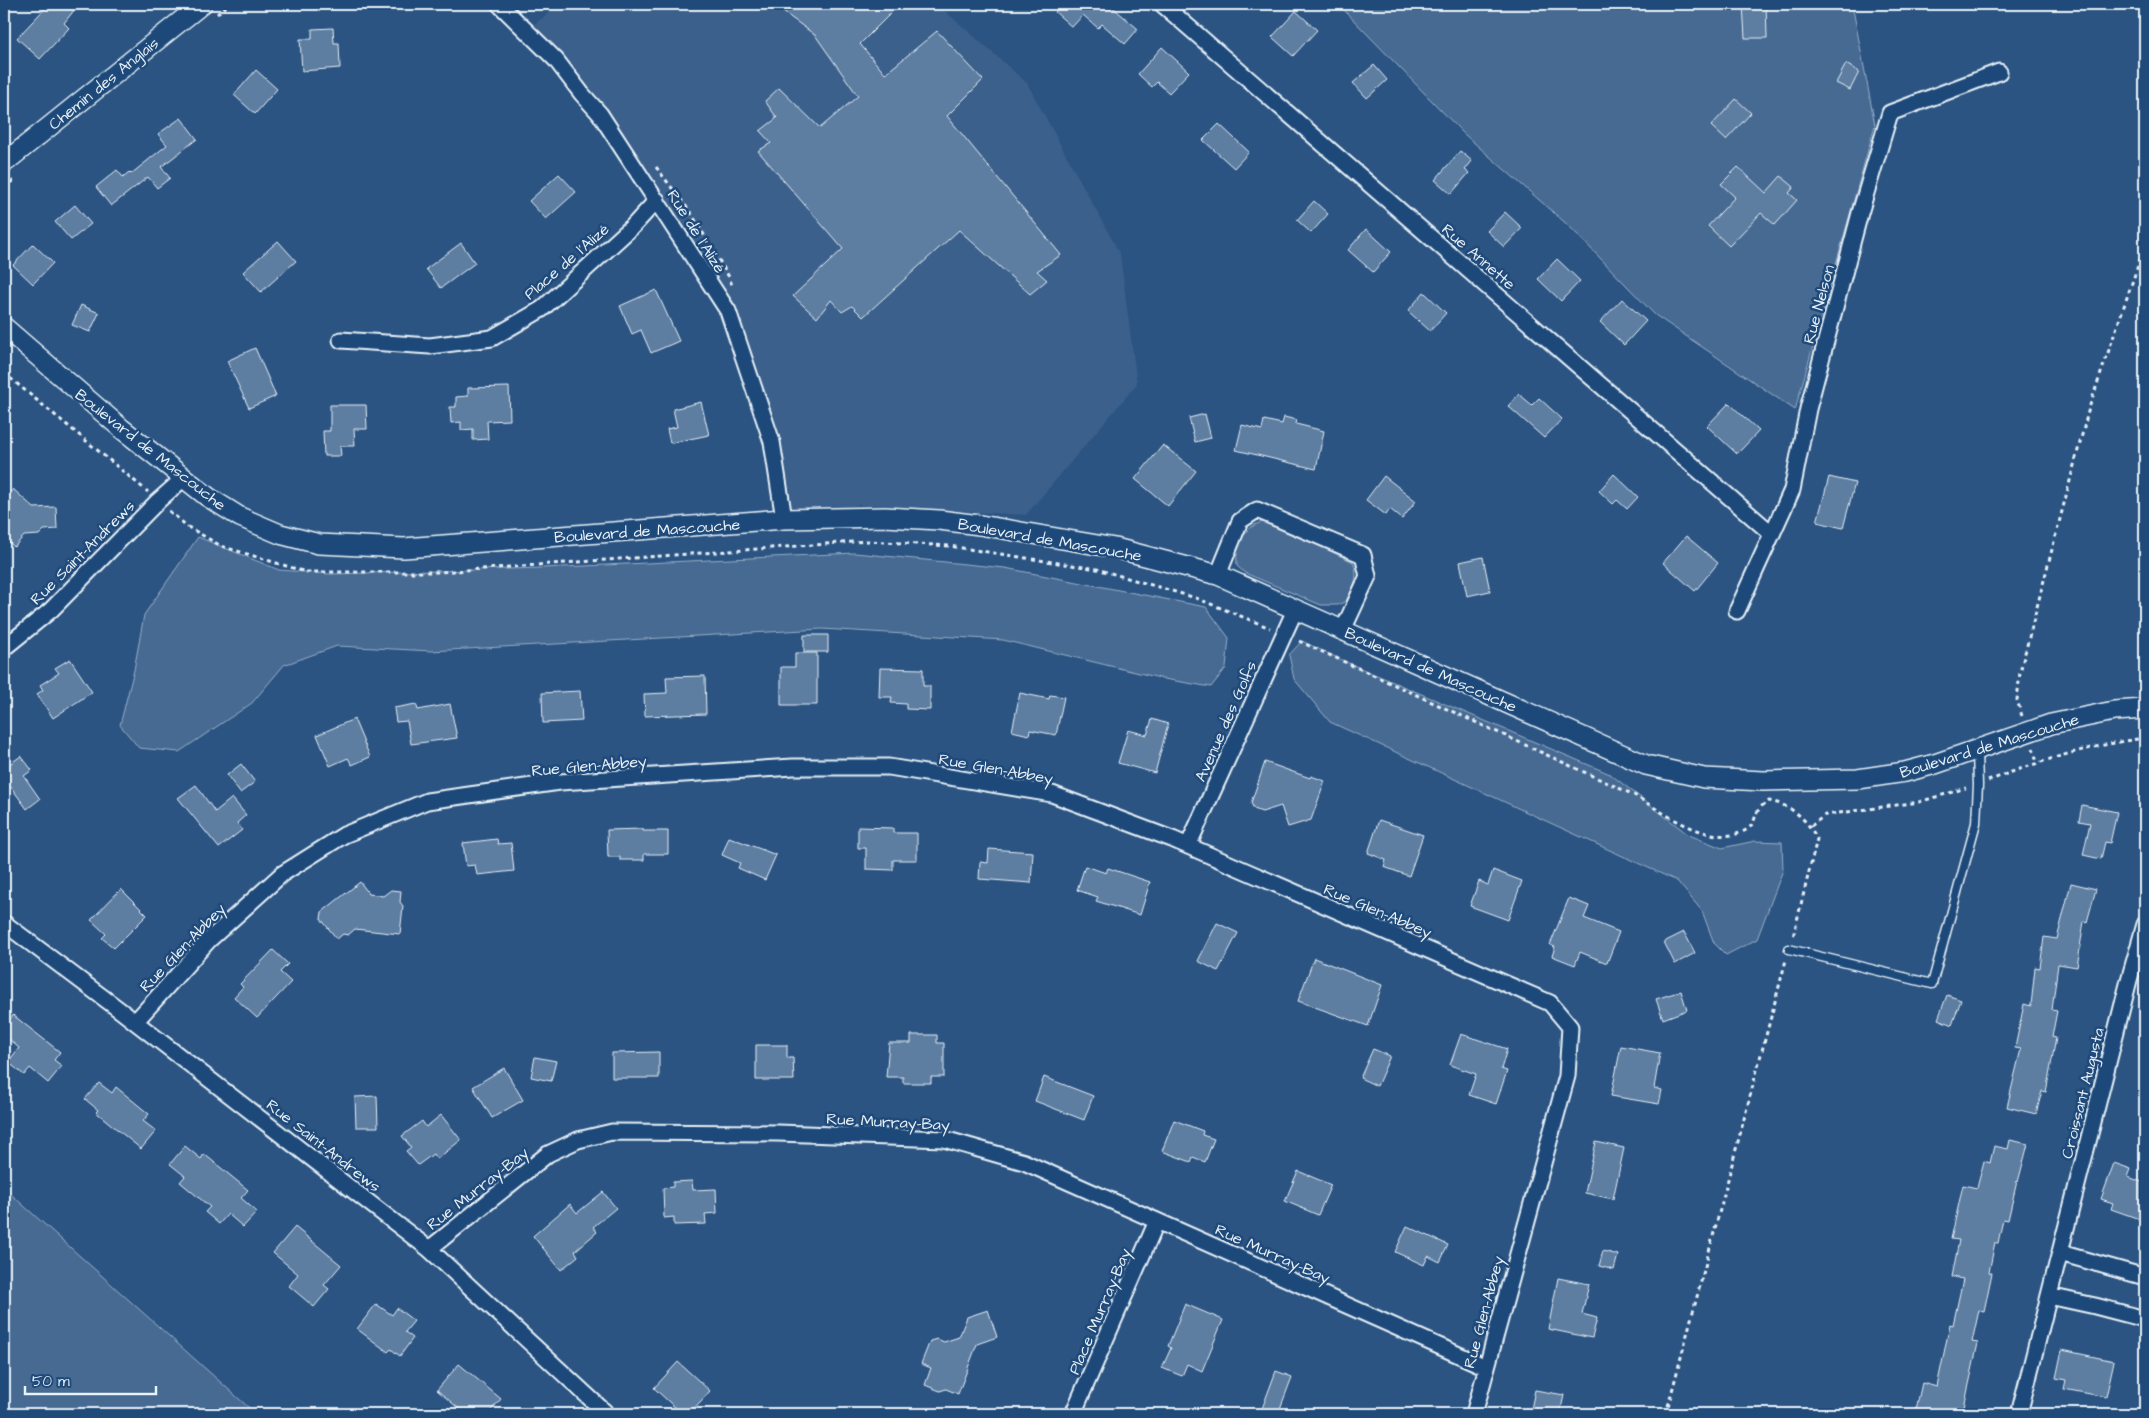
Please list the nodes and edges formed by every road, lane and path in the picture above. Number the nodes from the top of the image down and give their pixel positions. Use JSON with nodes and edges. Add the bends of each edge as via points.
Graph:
{"nodes":[{"id":1,"x":202,"y":4,"type":"edge"},
{"id":2,"x":500,"y":4,"type":"edge"},
{"id":3,"x":1162,"y":4,"type":"edge"},
{"id":4,"x":2000,"y":72,"type":"dead end"},
{"id":5,"x":4,"y":163,"type":"edge"},
{"id":6,"x":657,"y":200,"type":"junction"},
{"id":7,"x":2145,"y":245,"type":"edge"},
{"id":8,"x":4,"y":327,"type":"edge"},
{"id":9,"x":341,"y":340,"type":"dead end"},
{"id":10,"x":4,"y":373,"type":"edge"},
{"id":11,"x":184,"y":478,"type":"junction"},
{"id":12,"x":150,"y":494,"type":"dead end"},
{"id":13,"x":171,"y":512,"type":"dead end"},
{"id":14,"x":784,"y":519,"type":"junction"},
{"id":15,"x":1772,"y":534,"type":"junction"},
{"id":16,"x":1218,"y":575,"type":"junction"},
{"id":17,"x":1295,"y":610,"type":"junction"},
{"id":18,"x":1736,"y":611,"type":"dead end"},
{"id":19,"x":1265,"y":626,"type":"dead end"},
{"id":20,"x":1343,"y":630,"type":"junction"},
{"id":21,"x":1296,"y":640,"type":"dead end"},
{"id":22,"x":4,"y":648,"type":"edge"},
{"id":23,"x":2145,"y":708,"type":"edge"},
{"id":24,"x":2024,"y":721,"type":"dead end"},
{"id":25,"x":2145,"y":738,"type":"edge"},
{"id":26,"x":2031,"y":744,"type":"dead end"},
{"id":27,"x":1977,"y":749,"type":"junction"},
{"id":28,"x":2038,"y":762,"type":"junction"},
{"id":29,"x":1978,"y":784,"type":"junction"},
{"id":30,"x":1811,"y":826,"type":"junction"},
{"id":31,"x":1188,"y":846,"type":"junction"},
{"id":32,"x":4,"y":923,"type":"edge"},
{"id":33,"x":2145,"y":924,"type":"edge"},
{"id":34,"x":2143,"y":943,"type":"edge"},
{"id":35,"x":1789,"y":949,"type":"junction"},
{"id":36,"x":135,"y":1022,"type":"junction"},
{"id":37,"x":1156,"y":1221,"type":"junction"},
{"id":38,"x":429,"y":1248,"type":"junction"},
{"id":39,"x":2060,"y":1253,"type":"junction"},
{"id":40,"x":2145,"y":1277,"type":"edge"},
{"id":41,"x":2048,"y":1296,"type":"junction"},
{"id":42,"x":2145,"y":1317,"type":"edge"},
{"id":43,"x":1486,"y":1367,"type":"junction"},
{"id":44,"x":607,"y":1414,"type":"edge"},
{"id":45,"x":1073,"y":1414,"type":"edge"},
{"id":46,"x":1474,"y":1414,"type":"edge"},
{"id":47,"x":1666,"y":1414,"type":"edge"},
{"id":48,"x":2019,"y":1414,"type":"edge"}],
"edges":[{"from":1,"to":5,"type":"street","name":"Chemin des Anglais"},
{"from":2,"to":6,"type":"street","name":"Rue de l'Alizé","via":[[556,60],[600,114]]},
{"from":3,"to":15,"type":"street","name":"Rue Annette"},
{"from":4,"to":15,"type":"street","name":"Rue Nelson","via":[[1890,113],[1808,409],[1792,490]]},
{"from":6,"to":9,"type":"street","name":"Place de l'Alizé","via":[[633,226],[542,308],[492,338],[430,346]]},
{"from":6,"to":14,"type":"street","name":"Rue de l'Alizé","via":[[728,311],[772,442]]},
{"from":7,"to":24,"type":"path","via":[[2089,408],[2022,663],[2018,700]]},
{"from":8,"to":11,"type":"street","name":"Boulevard de Mascouche"},
{"from":10,"to":12,"type":"path","name":"Boulevard de Mascouche"},
{"from":11,"to":14,"type":"street","name":"Boulevard de Mascouche","via":[[240,517],[280,534],[318,544],[360,547],[404,548]]},
{"from":11,"to":22,"type":"street","name":"Rue Saint-Andrews","via":[[51,610]]},
{"from":13,"to":19,"type":"path","name":"Boulevard de Mascouche","via":[[188,527],[221,546],[306,572],[440,572],[868,541],[949,546],[1097,569],[1196,598]]},
{"from":14,"to":16,"type":"street","name":"Boulevard de Mascouche","via":[[885,517],[955,522],[1115,548]]},
{"from":15,"to":18,"type":"street","name":"Rue Nelson"},
{"from":16,"to":17,"type":"street","name":"Boulevard de Mascouche"},
{"from":16,"to":20,"type":"street","via":[[1240,521],[1257,510],[1363,555],[1368,576]]},
{"from":17,"to":20,"type":"street","name":"Boulevard de Mascouche"},
{"from":17,"to":31,"type":"street","name":"Avenue des Golfs"},
{"from":20,"to":27,"type":"street","name":"Boulevard de Mascouche","via":[[1646,765],[1704,778],[1763,781],[1858,779],[1905,772]]},
{"from":21,"to":30,"type":"path","name":"Boulevard de Mascouche","via":[[1634,795],[1680,822],[1713,835],[1737,834],[1751,827],[1759,809],[1769,801],[1790,807]]},
{"from":23,"to":27,"type":"street","name":"Boulevard de Mascouche","via":[[2051,724]]},
{"from":25,"to":28,"type":"path","name":"Boulevard de Mascouche","via":[[2115,742]]},
{"from":26,"to":28,"type":"path"},
{"from":27,"to":29,"type":"lane"},
{"from":28,"to":29,"type":"path","name":"Boulevard de Mascouche"},
{"from":29,"to":30,"type":"path","name":"Boulevard de Mascouche","via":[[1919,802],[1825,816]]},
{"from":29,"to":35,"type":"lane","via":[[1976,823],[1932,984]]},
{"from":30,"to":35,"type":"path","via":[[1817,839]]},
{"from":31,"to":36,"type":"street","name":"Rue Glen-Abbey","via":[[1052,794],[888,767],[793,767],[560,782],[427,801],[344,835],[282,874],[209,940]]},
{"from":31,"to":43,"type":"street","name":"Rue Glen-Abbey","via":[[1550,1003],[1570,1027],[1567,1076]]},
{"from":32,"to":36,"type":"street","name":"Rue Saint-Andrews"},
{"from":33,"to":34,"type":"street","name":"Croissant Augusta"},
{"from":34,"to":39,"type":"street","name":"Croissant Augusta","via":[[2129,980]]},
{"from":35,"to":47,"type":"path"},
{"from":36,"to":38,"type":"street","name":"Rue Saint-Andrews"},
{"from":37,"to":38,"type":"street","name":"Rue Murray-Bay","via":[[1024,1162],[944,1139],[612,1132],[578,1140],[548,1154]]},
{"from":37,"to":43,"type":"street","name":"Rue Murray-Bay"},
{"from":37,"to":45,"type":"street","name":"Place Murray-Bay"},
{"from":38,"to":44,"type":"street","name":"Rue Saint-Andrews"},
{"from":39,"to":40,"type":"street"},
{"from":39,"to":41,"type":"street","name":"Croissant Augusta"},
{"from":41,"to":42,"type":"street"},
{"from":41,"to":48,"type":"street","name":"Croissant Augusta"},
{"from":43,"to":46,"type":"street","name":"Rue Glen-Abbey"}]}
